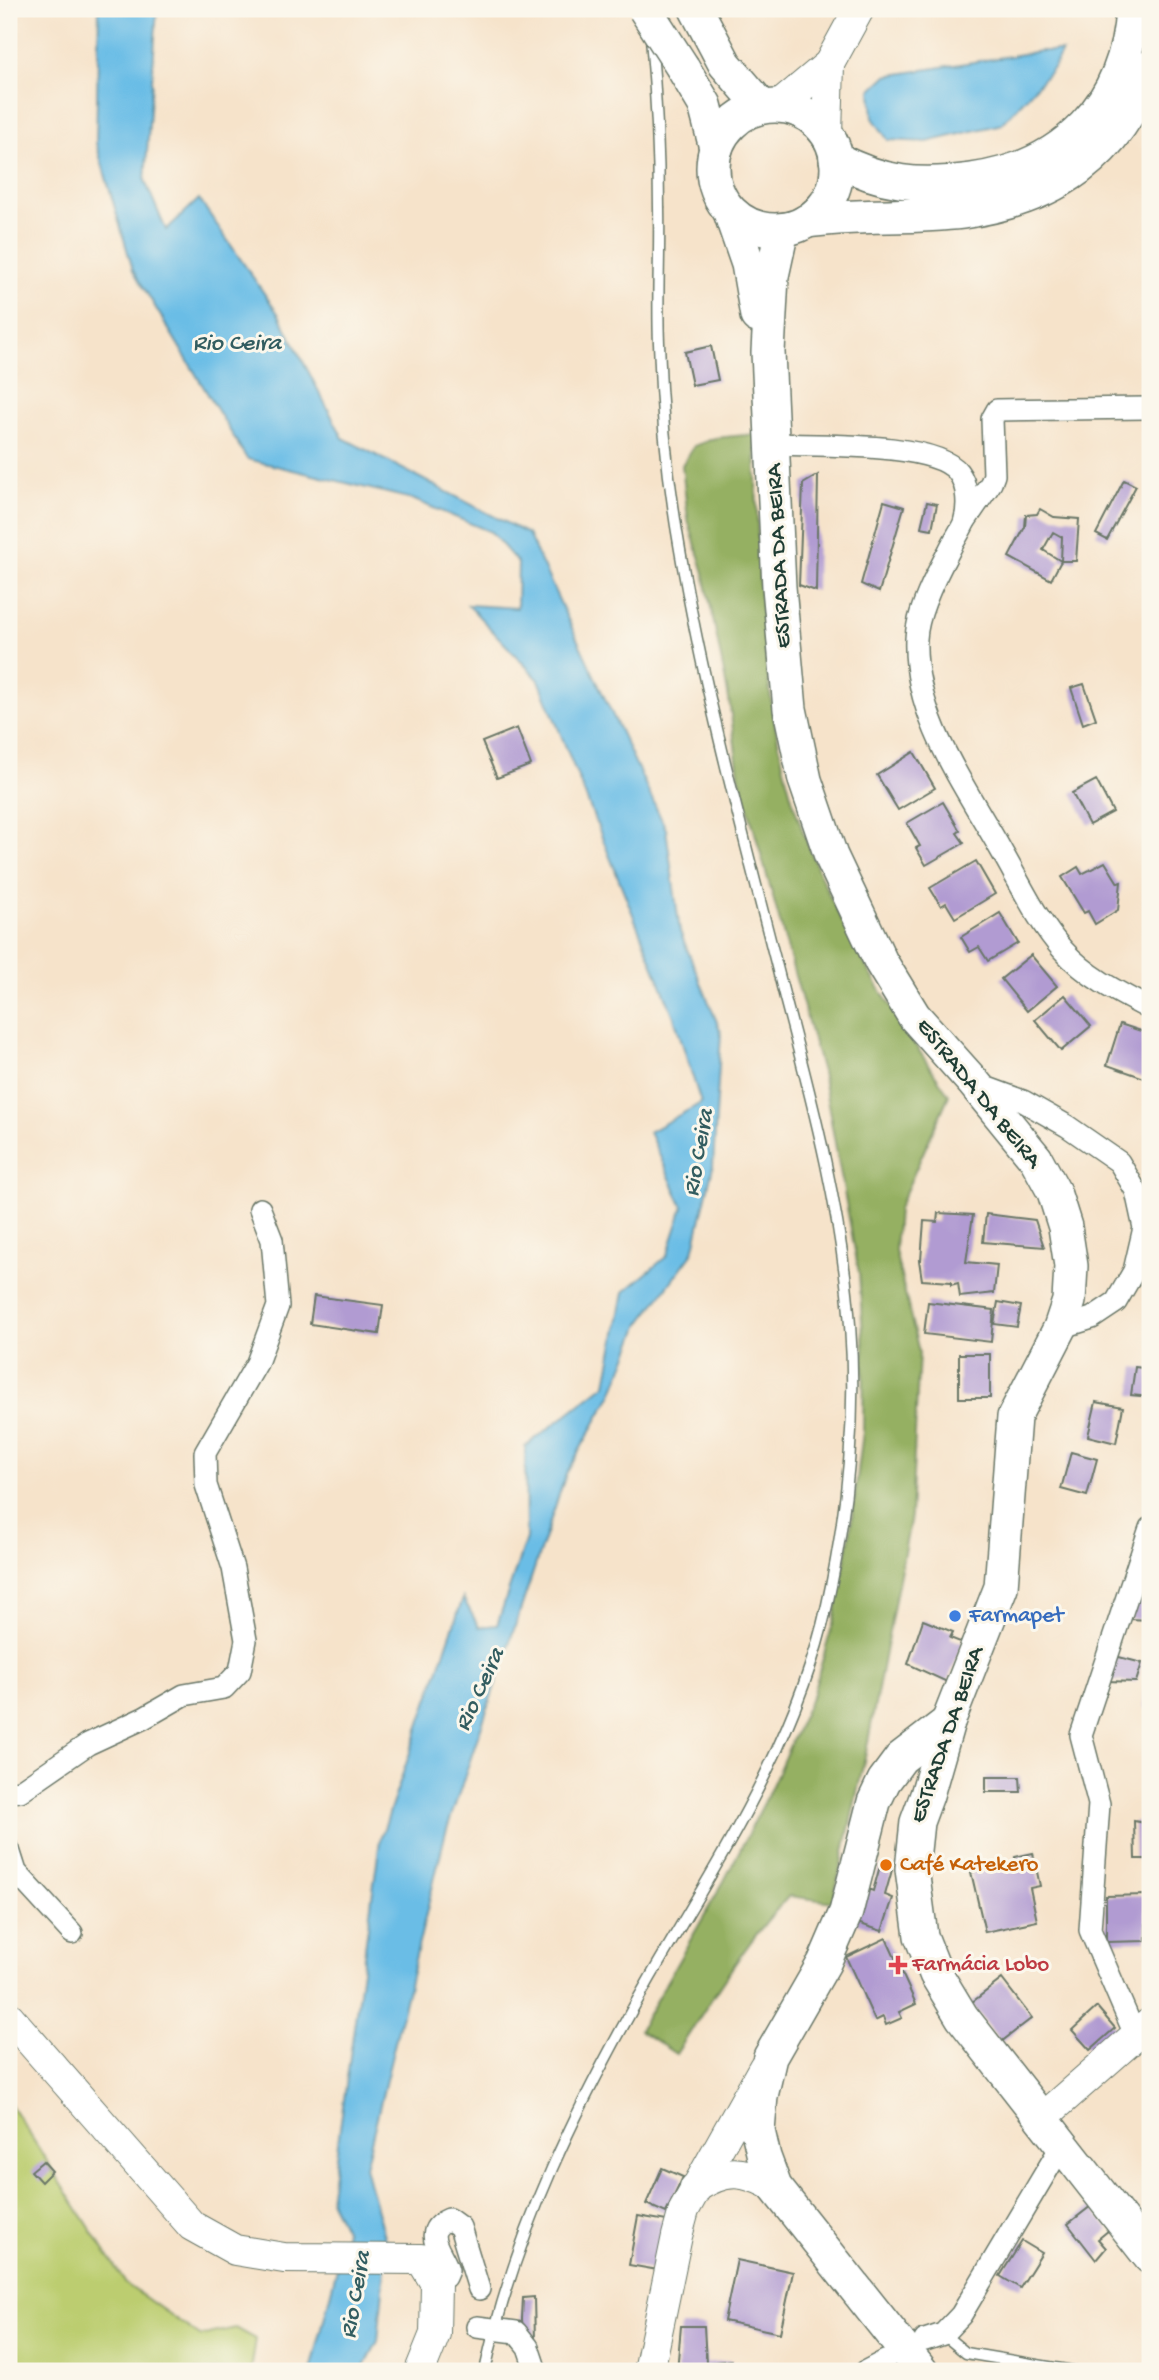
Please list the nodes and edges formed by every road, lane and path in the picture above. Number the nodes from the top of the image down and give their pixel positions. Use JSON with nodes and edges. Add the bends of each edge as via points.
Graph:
{"nodes":[{"id":1,"x":646,"y":9,"type":"edge"},
{"id":2,"x":696,"y":9,"type":"edge"},
{"id":3,"x":859,"y":9,"type":"edge"},
{"id":4,"x":1132,"y":9,"type":"edge"},
{"id":5,"x":829,"y":64,"type":"junction"},
{"id":6,"x":1150,"y":67,"type":"edge"},
{"id":7,"x":770,"y":107,"type":"junction"},
{"id":8,"x":832,"y":147,"type":"junction"},
{"id":9,"x":716,"y":148,"type":"junction"},
{"id":10,"x":730,"y":212,"type":"junction"},
{"id":11,"x":795,"y":225,"type":"junction"},
{"id":12,"x":768,"y":352,"type":"junction"},
{"id":13,"x":1148,"y":408,"type":"dead end"},
{"id":14,"x":774,"y":444,"type":"junction"},
{"id":15,"x":964,"y":522,"type":"junction"},
{"id":16,"x":1150,"y":1009,"type":"edge"},
{"id":17,"x":974,"y":1083,"type":"junction"},
{"id":18,"x":260,"y":1209,"type":"dead end"},
{"id":19,"x":1060,"y":1328,"type":"junction"},
{"id":20,"x":1150,"y":1528,"type":"edge"},
{"id":21,"x":948,"y":1722,"type":"junction"},
{"id":22,"x":901,"y":1758,"type":"junction"},
{"id":23,"x":9,"y":1792,"type":"edge"},
{"id":24,"x":927,"y":1795,"type":"junction"},
{"id":25,"x":9,"y":1850,"type":"edge"},
{"id":26,"x":72,"y":1933,"type":"dead end"},
{"id":27,"x":9,"y":2017,"type":"edge"},
{"id":28,"x":1143,"y":2030,"type":"edge"},
{"id":29,"x":769,"y":2057,"type":"junction"},
{"id":30,"x":1042,"y":2118,"type":"junction"},
{"id":31,"x":1062,"y":2145,"type":"junction"},
{"id":32,"x":775,"y":2187,"type":"junction"},
{"id":33,"x":695,"y":2188,"type":"junction"},
{"id":34,"x":1150,"y":2257,"type":"edge"},
{"id":35,"x":436,"y":2284,"type":"junction"},
{"id":36,"x":478,"y":2289,"type":"dead end"},
{"id":37,"x":486,"y":2328,"type":"junction"},
{"id":38,"x":930,"y":2349,"type":"edge"},
{"id":39,"x":886,"y":2361,"type":"dead end"},
{"id":40,"x":420,"y":2371,"type":"edge"},
{"id":41,"x":485,"y":2371,"type":"edge"},
{"id":42,"x":536,"y":2371,"type":"edge"},
{"id":43,"x":649,"y":2371,"type":"edge"},
{"id":44,"x":866,"y":2371,"type":"edge"},
{"id":45,"x":1073,"y":2371,"type":"edge"}],
"edges":[{"from":1,"to":9,"type":"main road","bridge":true,"via":[[705,105]]},
{"from":1,"to":37,"type":"lane","via":[[658,139],[658,337],[678,544],[705,677],[833,1199],[850,1328],[849,1457],[826,1609],[795,1708],[745,1815],[573,2121]]},
{"from":2,"to":7,"type":"main road","via":[[735,78]]},
{"from":3,"to":5,"type":"main road"},
{"from":4,"to":8,"type":"main road","via":[[1127,50],[1103,101],[1073,139],[1039,161],[979,179],[915,185],[876,177]]},
{"from":5,"to":7,"type":"main road"},
{"from":5,"to":8,"type":"main road"},
{"from":6,"to":11,"type":"main road","via":[[1112,137],[1080,170],[1041,192],[961,212],[845,216]]},
{"from":7,"to":8,"type":"main road","via":[[798,110],[814,120]]},
{"from":7,"to":9,"type":"main road","via":[[742,115],[726,129]]},
{"from":8,"to":11,"type":"main road","via":[[836,177],[831,194],[821,210]]},
{"from":9,"to":10,"type":"main road","via":[[714,182]]},
{"from":10,"to":11,"type":"main road","via":[[754,227]]},
{"from":10,"to":12,"type":"main road","name":"ESTRADA DA BEIRA","via":[[748,264]]},
{"from":11,"to":12,"type":"main road","name":"ESTRADA DA BEIRA","via":[[772,276]]},
{"from":12,"to":14,"type":"main road","name":"ESTRADA DA BEIRA"},
{"from":13,"to":15,"type":"street","via":[[997,410],[992,419],[994,475]]},
{"from":14,"to":15,"type":"street","via":[[880,448],[941,460],[957,470],[965,484]]},
{"from":14,"to":17,"type":"main road","name":"ESTRADA DA BEIRA","via":[[779,587],[790,709],[805,780],[831,856],[881,962],[914,1016]]},
{"from":15,"to":16,"type":"street","via":[[942,563],[915,640],[932,721],[948,757],[1057,942],[1104,985]]},
{"from":17,"to":19,"type":"main road","name":"ESTRADA DA BEIRA","via":[[1036,1158],[1054,1192],[1071,1266],[1069,1301]]},
{"from":17,"to":19,"type":"street","via":[[1023,1101],[1068,1126],[1119,1162],[1136,1191],[1144,1228],[1134,1271],[1116,1302],[1092,1318]]},
{"from":18,"to":23,"type":"street","via":[[272,1240],[278,1306],[257,1363],[205,1453],[205,1485],[233,1568],[246,1640],[240,1671],[224,1688],[184,1695],[88,1744],[20,1791]]},
{"from":19,"to":21,"type":"main road","name":"ESTRADA DA BEIRA","via":[[1014,1417],[1001,1587]]},
{"from":20,"to":28,"type":"street","via":[[1081,1735],[1099,1804],[1090,1930]]},
{"from":21,"to":22,"type":"main road"},
{"from":21,"to":24,"type":"main road","name":"ESTRADA DA BEIRA"},
{"from":22,"to":24,"type":"main road","via":[[916,1773]]},
{"from":22,"to":29,"type":"main road","via":[[874,1801],[846,1912],[824,1964]]},
{"from":24,"to":30,"type":"main road","name":"ESTRADA DA BEIRA","via":[[917,1822],[912,1869],[921,1936],[936,1974],[962,2017]]},
{"from":25,"to":26,"type":"street","via":[[16,1872]]},
{"from":27,"to":35,"type":"main road","via":[[192,2226],[235,2250],[284,2258],[421,2259]]},
{"from":28,"to":30,"type":"main road"},
{"from":29,"to":32,"type":"main road","via":[[758,2131]]},
{"from":29,"to":33,"type":"main road"},
{"from":30,"to":31,"type":"main road","name":"ESTRADA DA BEIRA"},
{"from":31,"to":34,"type":"main road","name":"ESTRADA DA BEIRA"},
{"from":31,"to":38,"type":"street","via":[[961,2315]]},
{"from":32,"to":33,"type":"main road","via":[[752,2174],[732,2172]]},
{"from":32,"to":38,"type":"main road"},
{"from":33,"to":43,"type":"main road","via":[[677,2236]]},
{"from":35,"to":36,"type":"street","via":[[448,2270],[435,2246],[435,2232],[449,2219],[460,2227]]},
{"from":35,"to":40,"type":"main road","via":[[435,2334]]},
{"from":37,"to":41,"type":"lane"},
{"from":37,"to":42,"type":"street","via":[[516,2333],[528,2347]]},
{"from":38,"to":45,"type":"lane"},
{"from":39,"to":44,"type":"street"}]}
